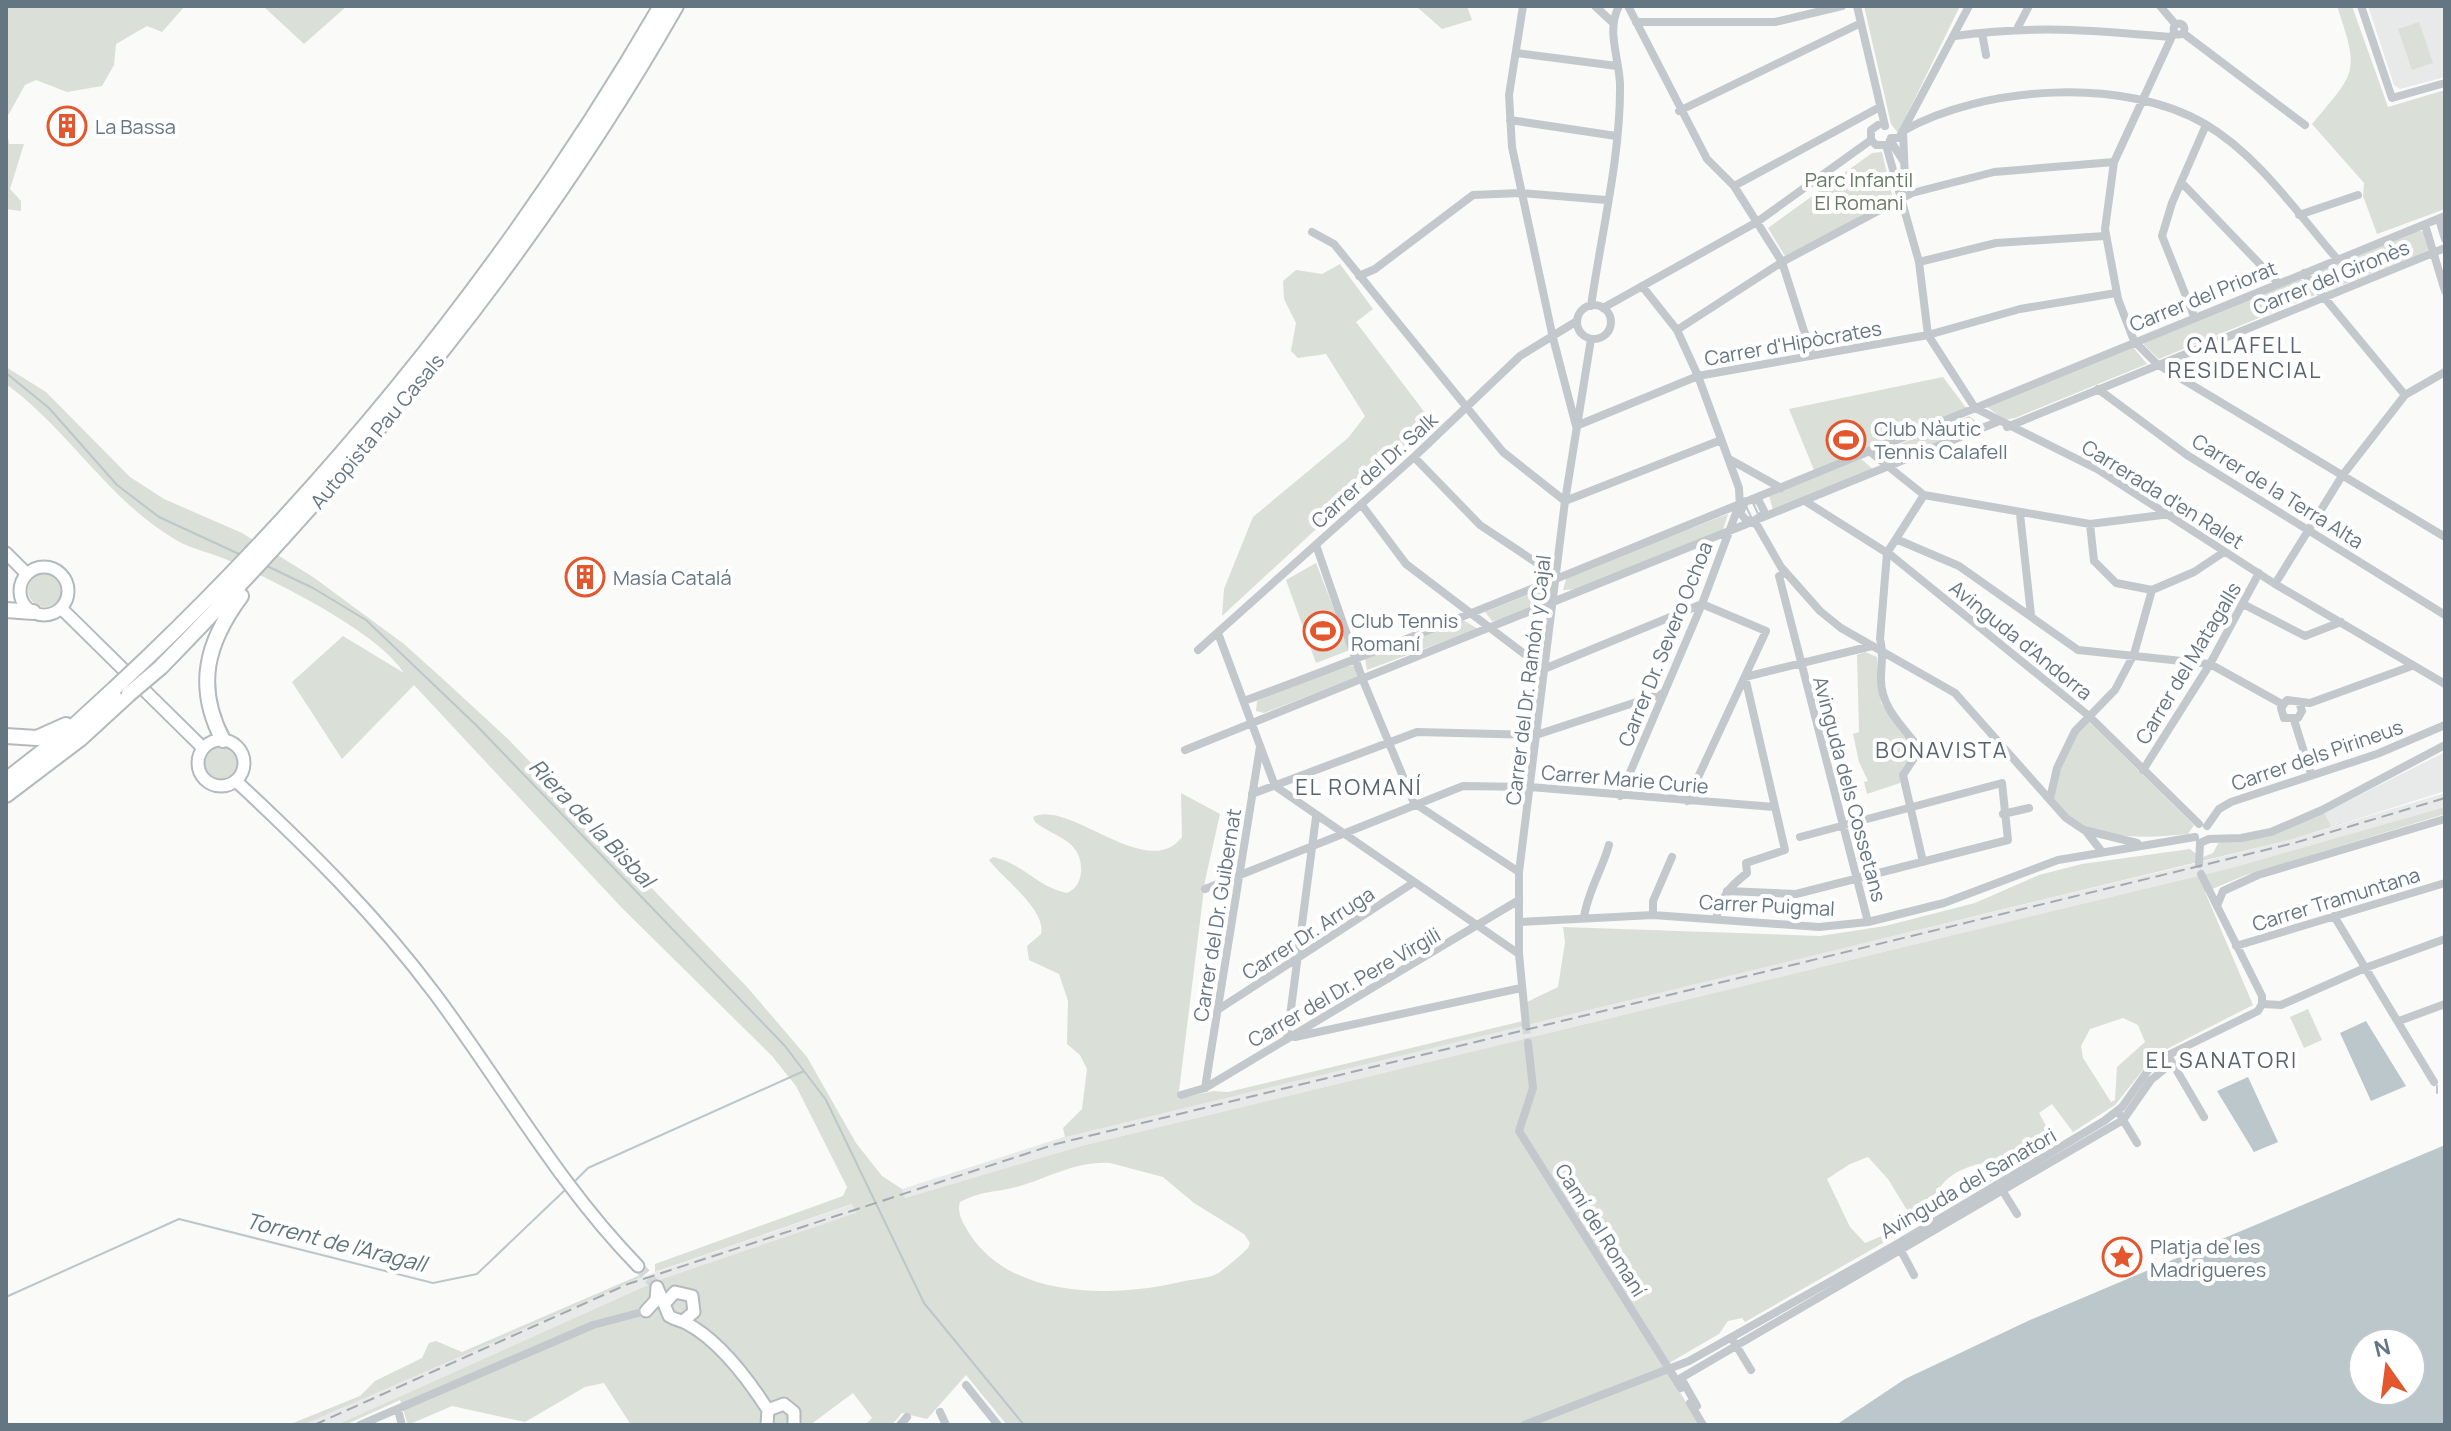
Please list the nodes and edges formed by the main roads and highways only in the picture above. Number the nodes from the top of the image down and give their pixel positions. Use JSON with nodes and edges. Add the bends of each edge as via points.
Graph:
{"nodes":[{"id":1,"x":661,"y":6,"type":"edge"},
{"id":2,"x":676,"y":6,"type":"edge"},
{"id":3,"x":295,"y":518,"type":"junction"},
{"id":4,"x":240,"y":584,"type":"junction"},
{"id":5,"x":6,"y":610,"type":"edge"},
{"id":6,"x":33,"y":612,"type":"road end"},
{"id":7,"x":122,"y":691,"type":"junction"},
{"id":8,"x":84,"y":716,"type":"junction"},
{"id":9,"x":6,"y":736,"type":"edge"},
{"id":10,"x":223,"y":740,"type":"road end"},
{"id":11,"x":9,"y":788,"type":"edge"}],
"edges":[{"from":1,"to":3,"type":"highway","name":"Autopista Pau Casals","via":[[513,238]]},
{"from":2,"to":3,"type":"highway","name":"Autopista Pau Casals","via":[[604,125],[497,281],[427,373]]},
{"from":3,"to":4,"type":"highway","name":"Autopista Pau Casals"},
{"from":3,"to":4,"type":"highway","name":"Autopista Pau Casals","via":[[282,543]]},
{"from":4,"to":7,"type":"highway","name":"Autopista Pau Casals","bridge":true,"via":[[148,657]]},
{"from":4,"to":7,"type":"highway","name":"Autopista Pau Casals","bridge":true,"via":[[161,667]]},
{"from":4,"to":10,"type":"highway","via":[[216,635],[206,690],[209,715]]},
{"from":5,"to":6,"type":"highway"},
{"from":7,"to":8,"type":"highway","name":"Autopista Pau Casals"},
{"from":7,"to":11,"type":"highway","name":"Autopista Pau Casals","via":[[80,739]]},
{"from":8,"to":9,"type":"highway","via":[[37,738]]},
{"from":8,"to":11,"type":"highway","name":"Autopista Pau Casals"}]}
